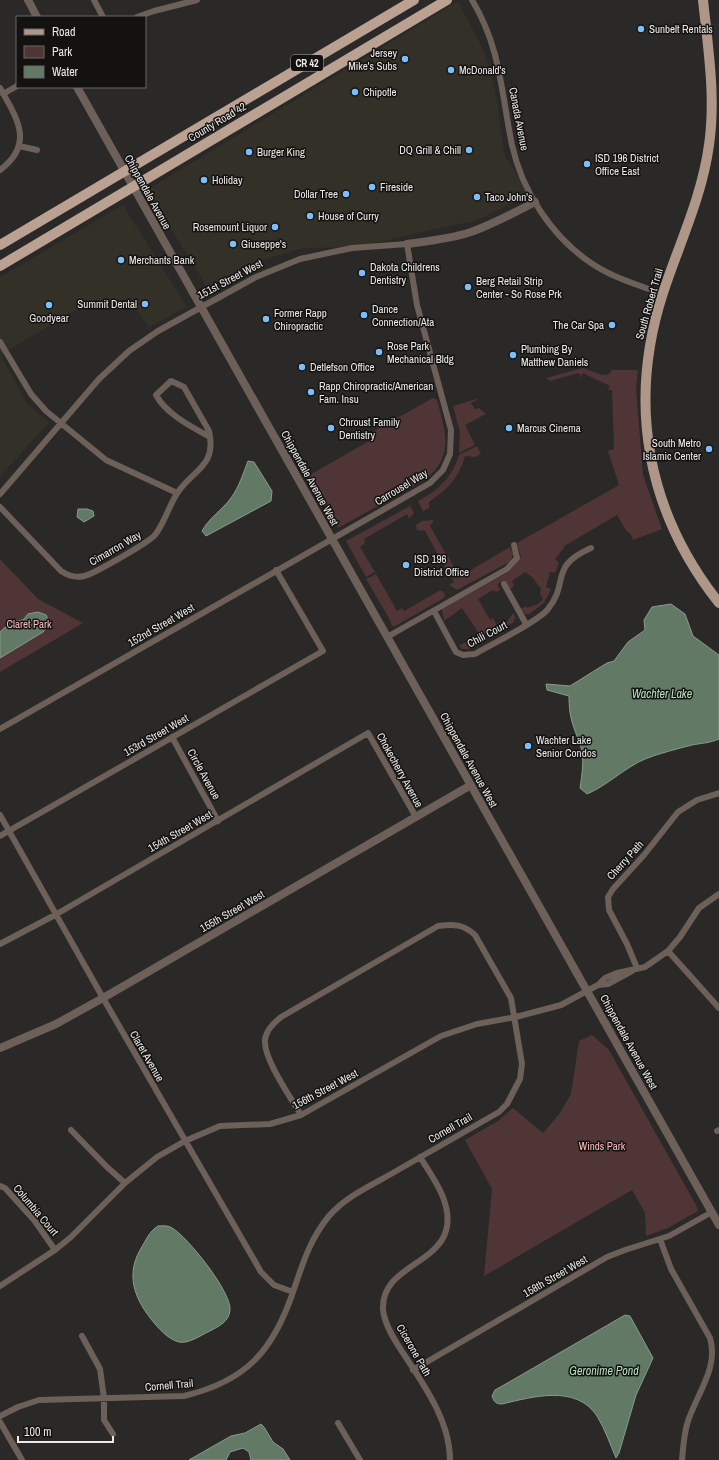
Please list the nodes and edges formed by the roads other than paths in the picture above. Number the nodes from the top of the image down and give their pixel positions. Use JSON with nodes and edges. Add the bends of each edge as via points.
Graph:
{"nodes":[{"id":1,"x":28,"y":0,"type":"edge"},
{"id":2,"x":94,"y":0,"type":"edge"},
{"id":3,"x":447,"y":0,"type":"edge"},
{"id":4,"x":472,"y":0,"type":"edge"},
{"id":5,"x":702,"y":0,"type":"edge"},
{"id":6,"x":193,"y":1,"type":"edge"},
{"id":7,"x":410,"y":2,"type":"edge"},
{"id":8,"x":37,"y":16,"type":"edge"},
{"id":9,"x":102,"y":16,"type":"edge"},
{"id":10,"x":140,"y":16,"type":"edge"},
{"id":11,"x":16,"y":86,"type":"edge"},
{"id":12,"x":78,"y":88,"type":"edge"},
{"id":13,"x":295,"y":90,"type":"junction"},
{"id":14,"x":2,"y":91,"type":"edge"},
{"id":15,"x":20,"y":146,"type":"junction"},
{"id":16,"x":38,"y":150,"type":"dead end"},
{"id":17,"x":0,"y":170,"type":"edge"},
{"id":18,"x":124,"y":172,"type":"junction"},
{"id":19,"x":133,"y":187,"type":"junction"},
{"id":20,"x":535,"y":202,"type":"junction"},
{"id":21,"x":407,"y":244,"type":"junction"},
{"id":22,"x":0,"y":245,"type":"edge"},
{"id":23,"x":0,"y":266,"type":"edge"},
{"id":24,"x":663,"y":294,"type":"junction"},
{"id":25,"x":200,"y":307,"type":"junction"},
{"id":26,"x":0,"y":342,"type":"edge"},
{"id":27,"x":60,"y":422,"type":"junction"},
{"id":28,"x":210,"y":437,"type":"junction"},
{"id":29,"x":177,"y":493,"type":"junction"},
{"id":30,"x":0,"y":494,"type":"edge"},
{"id":31,"x":0,"y":507,"type":"edge"},
{"id":32,"x":332,"y":539,"type":"junction"},
{"id":33,"x":514,"y":545,"type":"dead end"},
{"id":34,"x":591,"y":548,"type":"dead end"},
{"id":35,"x":276,"y":570,"type":"junction"},
{"id":36,"x":504,"y":584,"type":"dead end"},
{"id":37,"x":719,"y":603,"type":"edge"},
{"id":38,"x":434,"y":611,"type":"junction"},
{"id":39,"x":526,"y":624,"type":"junction"},
{"id":40,"x":387,"y":637,"type":"junction"},
{"id":41,"x":0,"y":729,"type":"edge"},
{"id":42,"x":368,"y":733,"type":"joint"},
{"id":43,"x":172,"y":738,"type":"junction"},
{"id":44,"x":471,"y":785,"type":"junction"},
{"id":45,"x":719,"y":793,"type":"edge"},
{"id":46,"x":0,"y":815,"type":"edge"},
{"id":47,"x":416,"y":817,"type":"junction"},
{"id":48,"x":218,"y":821,"type":"junction"},
{"id":49,"x":8,"y":832,"type":"junction"},
{"id":50,"x":0,"y":836,"type":"edge"},
{"id":51,"x":719,"y":894,"type":"edge"},
{"id":52,"x":55,"y":915,"type":"junction"},
{"id":53,"x":0,"y":944,"type":"edge"},
{"id":54,"x":668,"y":952,"type":"junction"},
{"id":55,"x":637,"y":968,"type":"junction"},
{"id":56,"x":588,"y":991,"type":"junction"},
{"id":57,"x":103,"y":998,"type":"junction"},
{"id":58,"x":719,"y":1008,"type":"edge"},
{"id":59,"x":516,"y":1017,"type":"junction"},
{"id":60,"x":0,"y":1048,"type":"edge"},
{"id":61,"x":300,"y":1115,"type":"junction"},
{"id":62,"x":71,"y":1130,"type":"dead end"},
{"id":63,"x":185,"y":1141,"type":"junction"},
{"id":64,"x":420,"y":1157,"type":"junction"},
{"id":65,"x":125,"y":1183,"type":"junction"},
{"id":66,"x":0,"y":1186,"type":"edge"},
{"id":67,"x":712,"y":1212,"type":"junction"},
{"id":68,"x":719,"y":1225,"type":"edge"},
{"id":69,"x":660,"y":1239,"type":"junction"},
{"id":70,"x":55,"y":1250,"type":"junction"},
{"id":71,"x":0,"y":1286,"type":"edge"},
{"id":72,"x":293,"y":1292,"type":"junction"},
{"id":73,"x":82,"y":1336,"type":"dead end"},
{"id":74,"x":414,"y":1370,"type":"junction"},
{"id":75,"x":104,"y":1398,"type":"junction"},
{"id":76,"x":0,"y":1416,"type":"edge"},
{"id":77,"x":0,"y":1422,"type":"edge"},
{"id":78,"x":338,"y":1422,"type":"dead end"},
{"id":79,"x":113,"y":1434,"type":"dead end"},
{"id":80,"x":22,"y":1460,"type":"edge"},
{"id":81,"x":360,"y":1460,"type":"edge"},
{"id":82,"x":450,"y":1460,"type":"edge"},
{"id":83,"x":682,"y":1460,"type":"edge"}],
"edges":[{"from":1,"to":8,"type":"street"},
{"from":2,"to":9,"type":"street"},
{"from":3,"to":13,"type":"highway","name":"County Road 42","number":"CR 42"},
{"from":4,"to":20,"type":"street","name":"Canada Avenue","via":[[494,47],[502,77],[512,146]]},
{"from":5,"to":24,"type":"main road","name":"South Robert Trail","via":[[711,86],[709,146],[698,193]]},
{"from":6,"to":10,"type":"street"},
{"from":7,"to":13,"type":"highway","via":[[306,68],[300,75]]},
{"from":7,"to":18,"type":"highway","name":"County Road 42","number":"CR 42"},
{"from":11,"to":14,"type":"street"},
{"from":12,"to":18,"type":"street","name":"Chippendale Avenue"},
{"from":13,"to":19,"type":"highway","name":"County Road 42","number":"CR 42"},
{"from":14,"to":15,"type":"street","via":[[19,126]]},
{"from":15,"to":16,"type":"street"},
{"from":15,"to":17,"type":"street","via":[[14,158]]},
{"from":18,"to":19,"type":"street","name":"Chippendale Avenue"},
{"from":18,"to":22,"type":"highway","name":"County Road 42","number":"CR 42"},
{"from":19,"to":23,"type":"highway","name":"County Road 42","number":"CR 42"},
{"from":19,"to":25,"type":"street","name":"Chippendale Avenue"},
{"from":20,"to":21,"type":"street","name":"151st Street West","via":[[470,232],[439,240]]},
{"from":20,"to":24,"type":"street","name":"Canada Avenue","via":[[558,234],[591,263],[620,279]]},
{"from":21,"to":25,"type":"street","name":"151st Street West","via":[[352,248],[300,258],[256,276]]},
{"from":21,"to":32,"type":"street","name":"Carrousel Way","via":[[417,305],[451,430],[450,454],[443,470],[430,483]]},
{"from":24,"to":37,"type":"main road","name":"South Robert Trail","via":[[654,326],[647,369],[644,402],[648,445],[658,492],[673,530],[691,565]]},
{"from":25,"to":27,"type":"street","name":"151st Street West","via":[[129,351],[99,378]]},
{"from":25,"to":32,"type":"street","name":"Chippendale Avenue West"},
{"from":26,"to":27,"type":"street","via":[[31,394]]},
{"from":27,"to":29,"type":"street","via":[[106,460]]},
{"from":27,"to":30,"type":"street","name":"151st Street West"},
{"from":28,"to":28,"type":"street","via":[[184,387],[171,381],[156,395],[160,403],[190,426]]},
{"from":28,"to":29,"type":"street","name":"Cimarron Way","via":[[206,463]]},
{"from":29,"to":31,"type":"street","name":"Cimarron Way","via":[[160,528],[152,538],[93,572],[79,577],[61,571]]},
{"from":32,"to":35,"type":"street","name":"152nd Street West"},
{"from":32,"to":40,"type":"street","name":"Chippendale Avenue West"},
{"from":33,"to":38,"type":"street","via":[[517,558],[507,569]]},
{"from":34,"to":39,"type":"street","name":"Chili Court","via":[[580,553],[565,566],[554,600],[548,609]]},
{"from":35,"to":41,"type":"street","name":"152nd Street West"},
{"from":35,"to":43,"type":"street","name":"153rd Street West","via":[[323,651]]},
{"from":36,"to":39,"type":"street"},
{"from":38,"to":39,"type":"street","name":"Chili Court","via":[[454,648],[463,656],[475,654]]},
{"from":38,"to":40,"type":"street"},
{"from":40,"to":44,"type":"street","name":"Chippendale Avenue West"},
{"from":42,"to":47,"type":"street","name":"Chokecherry Avenue"},
{"from":42,"to":48,"type":"street","name":"154th Street West"},
{"from":43,"to":48,"type":"street","name":"Circle Avenue"},
{"from":43,"to":49,"type":"street","name":"153rd Street West"},
{"from":44,"to":47,"type":"street","name":"155th Street West"},
{"from":44,"to":56,"type":"street","name":"Chippendale Avenue West"},
{"from":45,"to":55,"type":"street","name":"Cherry Path","via":[[697,800],[678,812],[608,897],[609,910]]},
{"from":46,"to":49,"type":"street","name":"Claret Avenue"},
{"from":47,"to":57,"type":"street","name":"155th Street West"},
{"from":48,"to":52,"type":"street","name":"154th Street West"},
{"from":49,"to":50,"type":"street","name":"153rd Street West"},
{"from":49,"to":52,"type":"street","name":"Claret Avenue"},
{"from":51,"to":54,"type":"street","name":"156th Street West","via":[[699,908]]},
{"from":52,"to":53,"type":"street","name":"154th Street West"},
{"from":52,"to":57,"type":"street","name":"Claret Avenue"},
{"from":54,"to":55,"type":"street","name":"156th Street West","via":[[651,964]]},
{"from":54,"to":58,"type":"street"},
{"from":55,"to":56,"type":"street","name":"156th Street West","via":[[605,978]]},
{"from":56,"to":59,"type":"street","name":"156th Street West","via":[[561,1005]]},
{"from":56,"to":67,"type":"street","name":"Chippendale Avenue West"},
{"from":57,"to":60,"type":"street","name":"155th Street West","via":[[56,1024]]},
{"from":57,"to":63,"type":"street","name":"Claret Avenue"},
{"from":59,"to":61,"type":"street","name":"156th Street West","via":[[478,1024],[441,1036]]},
{"from":59,"to":61,"type":"street","name":"Cornell Trail","via":[[509,992],[476,935],[458,924],[438,926],[280,1017],[271,1026],[265,1039],[266,1054]]},
{"from":59,"to":64,"type":"street","name":"Cornell Trail","via":[[522,1064],[520,1079],[507,1104],[498,1112]]},
{"from":61,"to":63,"type":"street","name":"156th Street West","via":[[270,1124],[220,1126]]},
{"from":62,"to":65,"type":"street"},
{"from":63,"to":65,"type":"street","name":"156th Street West"},
{"from":63,"to":72,"type":"street","name":"Claret Avenue","via":[[261,1272],[274,1285]]},
{"from":64,"to":72,"type":"street","name":"Cornell Trail","via":[[352,1197],[329,1216],[308,1247]]},
{"from":64,"to":74,"type":"street","name":"Cicerone Path","via":[[444,1199],[446,1226],[434,1252],[398,1275],[387,1288],[383,1311],[390,1331]]},
{"from":65,"to":70,"type":"street","name":"156th Street West","via":[[71,1238]]},
{"from":66,"to":70,"type":"street","name":"Columbia Court","via":[[34,1220]]},
{"from":67,"to":68,"type":"street","name":"Chippendale Avenue West"},
{"from":67,"to":69,"type":"street","name":"158th Street West"},
{"from":69,"to":74,"type":"street","name":"158th Street West","via":[[607,1258]]},
{"from":69,"to":83,"type":"street","via":[[669,1265],[710,1338],[714,1350],[713,1368],[688,1420]]},
{"from":70,"to":71,"type":"street","name":"156th Street West"},
{"from":72,"to":75,"type":"street","name":"Cornell Trail","via":[[283,1321],[270,1345],[251,1364],[228,1381],[205,1391],[184,1396]]},
{"from":73,"to":75,"type":"street","via":[[100,1369]]},
{"from":74,"to":82,"type":"street","name":"Cicerone Path","via":[[444,1425]]},
{"from":75,"to":76,"type":"street","name":"Cornell Trail","via":[[39,1400]]},
{"from":75,"to":79,"type":"street","via":[[104,1420]]},
{"from":77,"to":80,"type":"street"},
{"from":78,"to":81,"type":"street"}]}
